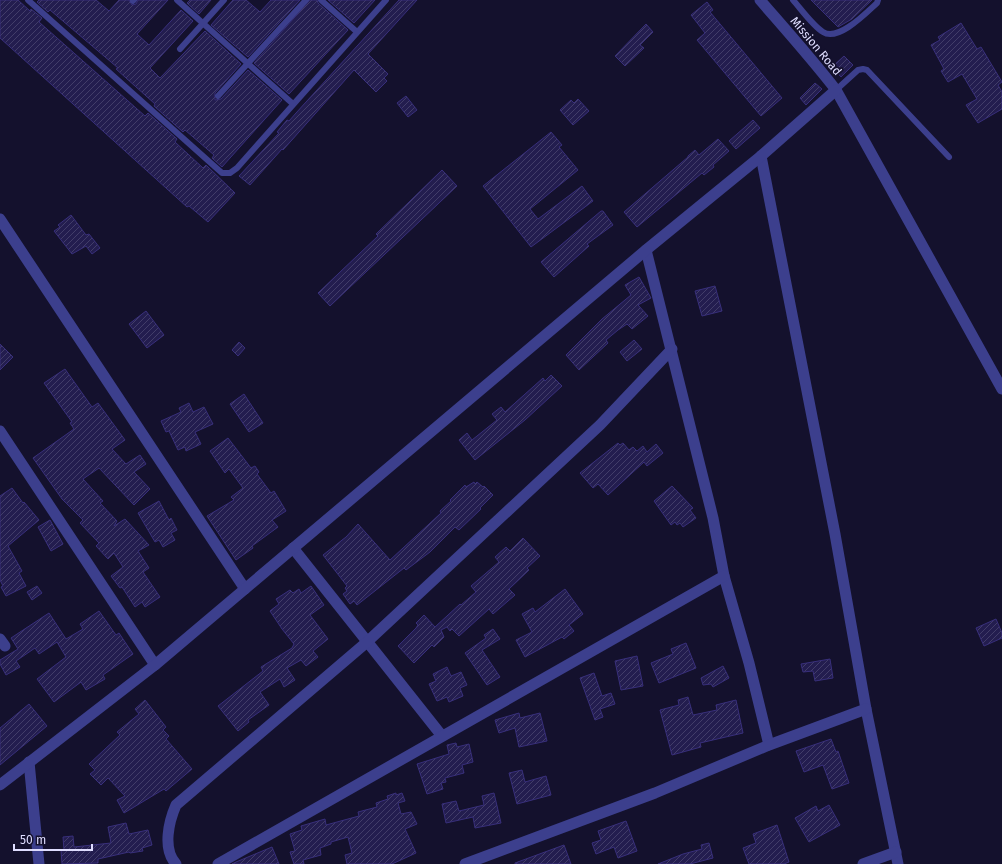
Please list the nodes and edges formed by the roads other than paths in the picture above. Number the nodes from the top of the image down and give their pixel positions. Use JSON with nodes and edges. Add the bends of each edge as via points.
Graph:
{"nodes":[{"id":1,"x":28,"y":0,"type":"edge"},
{"id":2,"x":177,"y":0,"type":"edge"},
{"id":3,"x":224,"y":0,"type":"edge"},
{"id":4,"x":306,"y":0,"type":"edge"},
{"id":5,"x":321,"y":0,"type":"edge"},
{"id":6,"x":386,"y":0,"type":"edge"},
{"id":7,"x":760,"y":0,"type":"edge"},
{"id":8,"x":793,"y":0,"type":"edge"},
{"id":9,"x":878,"y":0,"type":"edge"},
{"id":10,"x":203,"y":24,"type":"junction"},
{"id":11,"x":358,"y":32,"type":"junction"},
{"id":12,"x":180,"y":49,"type":"dead end"},
{"id":13,"x":248,"y":64,"type":"junction"},
{"id":14,"x":836,"y":90,"type":"junction"},
{"id":15,"x":218,"y":96,"type":"dead end"},
{"id":16,"x":293,"y":104,"type":"junction"},
{"id":17,"x":761,"y":156,"type":"junction"},
{"id":18,"x":949,"y":157,"type":"dead end"},
{"id":19,"x":0,"y":219,"type":"edge"},
{"id":20,"x":646,"y":250,"type":"junction"},
{"id":21,"x":672,"y":349,"type":"junction"},
{"id":22,"x":1002,"y":389,"type":"edge"},
{"id":23,"x":0,"y":431,"type":"edge"},
{"id":24,"x":293,"y":548,"type":"junction"},
{"id":25,"x":724,"y":576,"type":"junction"},
{"id":26,"x":245,"y":589,"type":"junction"},
{"id":27,"x":367,"y":642,"type":"junction"},
{"id":28,"x":155,"y":665,"type":"junction"},
{"id":29,"x":866,"y":709,"type":"junction"},
{"id":30,"x":442,"y":736,"type":"junction"},
{"id":31,"x":768,"y":745,"type":"junction"},
{"id":32,"x":29,"y":762,"type":"junction"},
{"id":33,"x":0,"y":785,"type":"edge"},
{"id":34,"x":896,"y":852,"type":"junction"},
{"id":35,"x":472,"y":863,"type":"edge"},
{"id":36,"x":39,"y":864,"type":"edge"},
{"id":37,"x":176,"y":864,"type":"edge"},
{"id":38,"x":218,"y":864,"type":"edge"},
{"id":39,"x":863,"y":864,"type":"edge"},
{"id":40,"x":898,"y":864,"type":"edge"}],
"edges":[{"from":1,"to":16,"type":"lane","via":[[222,172],[230,173],[237,168]]},
{"from":2,"to":10,"type":"lane"},
{"from":3,"to":10,"type":"lane"},
{"from":4,"to":13,"type":"lane"},
{"from":5,"to":11,"type":"lane"},
{"from":6,"to":11,"type":"lane"},
{"from":7,"to":14,"type":"street","name":"Mission Road","via":[[809,54]]},
{"from":8,"to":9,"type":"lane","via":[[823,33],[834,34],[848,28]]},
{"from":10,"to":12,"type":"lane"},
{"from":10,"to":13,"type":"lane"},
{"from":11,"to":16,"type":"lane"},
{"from":13,"to":15,"type":"lane"},
{"from":13,"to":16,"type":"lane"},
{"from":14,"to":17,"type":"street"},
{"from":14,"to":18,"type":"lane","via":[[858,70],[867,70]]},
{"from":14,"to":22,"type":"street","name":"Mission Road"},
{"from":17,"to":20,"type":"street"},
{"from":17,"to":29,"type":"street","via":[[835,534]]},
{"from":19,"to":26,"type":"street"},
{"from":20,"to":21,"type":"street"},
{"from":20,"to":24,"type":"street"},
{"from":21,"to":25,"type":"street","via":[[713,518]]},
{"from":21,"to":27,"type":"street","via":[[600,425]]},
{"from":23,"to":28,"type":"street"},
{"from":24,"to":26,"type":"street"},
{"from":24,"to":27,"type":"street"},
{"from":25,"to":30,"type":"street"},
{"from":25,"to":31,"type":"street","via":[[749,663]]},
{"from":26,"to":28,"type":"street"},
{"from":27,"to":30,"type":"street"},
{"from":27,"to":37,"type":"street","via":[[176,805],[169,821],[168,838],[172,859]]},
{"from":28,"to":32,"type":"street"},
{"from":29,"to":31,"type":"street"},
{"from":29,"to":34,"type":"street"},
{"from":30,"to":38,"type":"street"},
{"from":31,"to":35,"type":"street","via":[[655,793]]},
{"from":32,"to":33,"type":"street"},
{"from":32,"to":36,"type":"street"},
{"from":34,"to":39,"type":"street"},
{"from":34,"to":40,"type":"street"}]}
